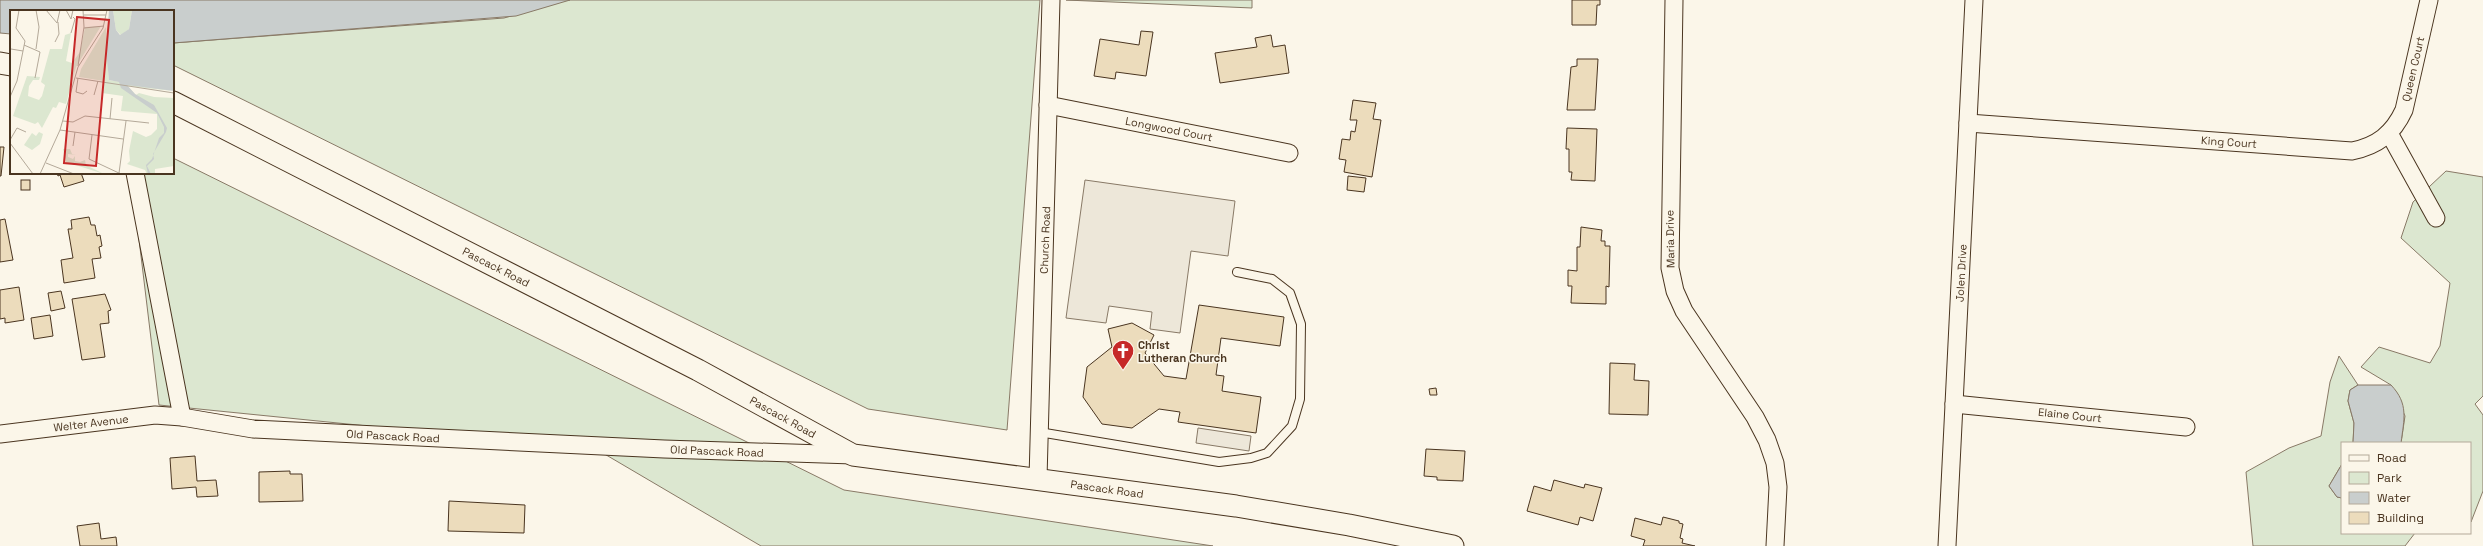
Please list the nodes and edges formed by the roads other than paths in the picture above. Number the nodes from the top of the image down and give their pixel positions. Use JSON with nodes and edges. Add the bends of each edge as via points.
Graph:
{"nodes":[{"id":1,"x":1051,"y":0,"type":"edge"},
{"id":2,"x":1674,"y":0,"type":"edge"},
{"id":3,"x":1974,"y":0,"type":"edge"},
{"id":4,"x":2429,"y":0,"type":"edge"},
{"id":5,"x":0,"y":63,"type":"edge"},
{"id":6,"x":10,"y":65,"type":"edge"},
{"id":7,"x":174,"y":103,"type":"edge"},
{"id":8,"x":1048,"y":105,"type":"junction"},
{"id":9,"x":1968,"y":123,"type":"junction"},
{"id":10,"x":2389,"y":133,"type":"junction"},
{"id":11,"x":1289,"y":153,"type":"dead end"},
{"id":12,"x":135,"y":174,"type":"edge"},
{"id":13,"x":2436,"y":218,"type":"dead end"},
{"id":14,"x":1237,"y":272,"type":"dead end"},
{"id":15,"x":1954,"y":404,"type":"junction"},
{"id":16,"x":182,"y":417,"type":"junction"},
{"id":17,"x":2186,"y":427,"type":"dead end"},
{"id":18,"x":1039,"y":432,"type":"junction"},
{"id":19,"x":0,"y":434,"type":"edge"},
{"id":20,"x":853,"y":455,"type":"junction"},
{"id":21,"x":1038,"y":479,"type":"junction"},
{"id":22,"x":1453,"y":546,"type":"edge"},
{"id":23,"x":1775,"y":546,"type":"edge"},
{"id":24,"x":1947,"y":546,"type":"edge"}],
"edges":[{"from":1,"to":8,"type":"street","name":"Church Road"},
{"from":2,"to":23,"type":"street","name":"Maria Drive","via":[[1670,268],[1675,291],[1684,310],[1768,440],[1775,463],[1778,487]]},
{"from":3,"to":9,"type":"street","name":"Jolen Drive"},
{"from":4,"to":10,"type":"street","name":"Queen Court","via":[[2404,110]]},
{"from":5,"to":6,"type":"street"},
{"from":7,"to":20,"type":"street","name":"Pascack Road","via":[[698,370]]},
{"from":8,"to":11,"type":"street","name":"Longwood Court"},
{"from":8,"to":18,"type":"street","name":"Church Road"},
{"from":9,"to":10,"type":"street","name":"King Court","via":[[2352,151],[2367,148]]},
{"from":9,"to":15,"type":"street","name":"Jolen Drive"},
{"from":10,"to":13,"type":"street"},
{"from":12,"to":16,"type":"street"},
{"from":14,"to":18,"type":"lane","via":[[1272,279],[1290,293],[1301,324],[1300,399],[1292,426],[1267,453],[1219,462]]},
{"from":15,"to":17,"type":"street","name":"Elaine Court"},
{"from":15,"to":24,"type":"street","name":"Jolen Drive"},
{"from":16,"to":19,"type":"street","name":"Welter Avenue","via":[[155,415]]},
{"from":16,"to":20,"type":"street","name":"Old Pascack Road","via":[[253,429],[664,449]]},
{"from":18,"to":21,"type":"street","name":"Church Road"},
{"from":20,"to":21,"type":"street","name":"Pascack Road"},
{"from":21,"to":22,"type":"street","name":"Pascack Road","via":[[1236,506]]}]}
